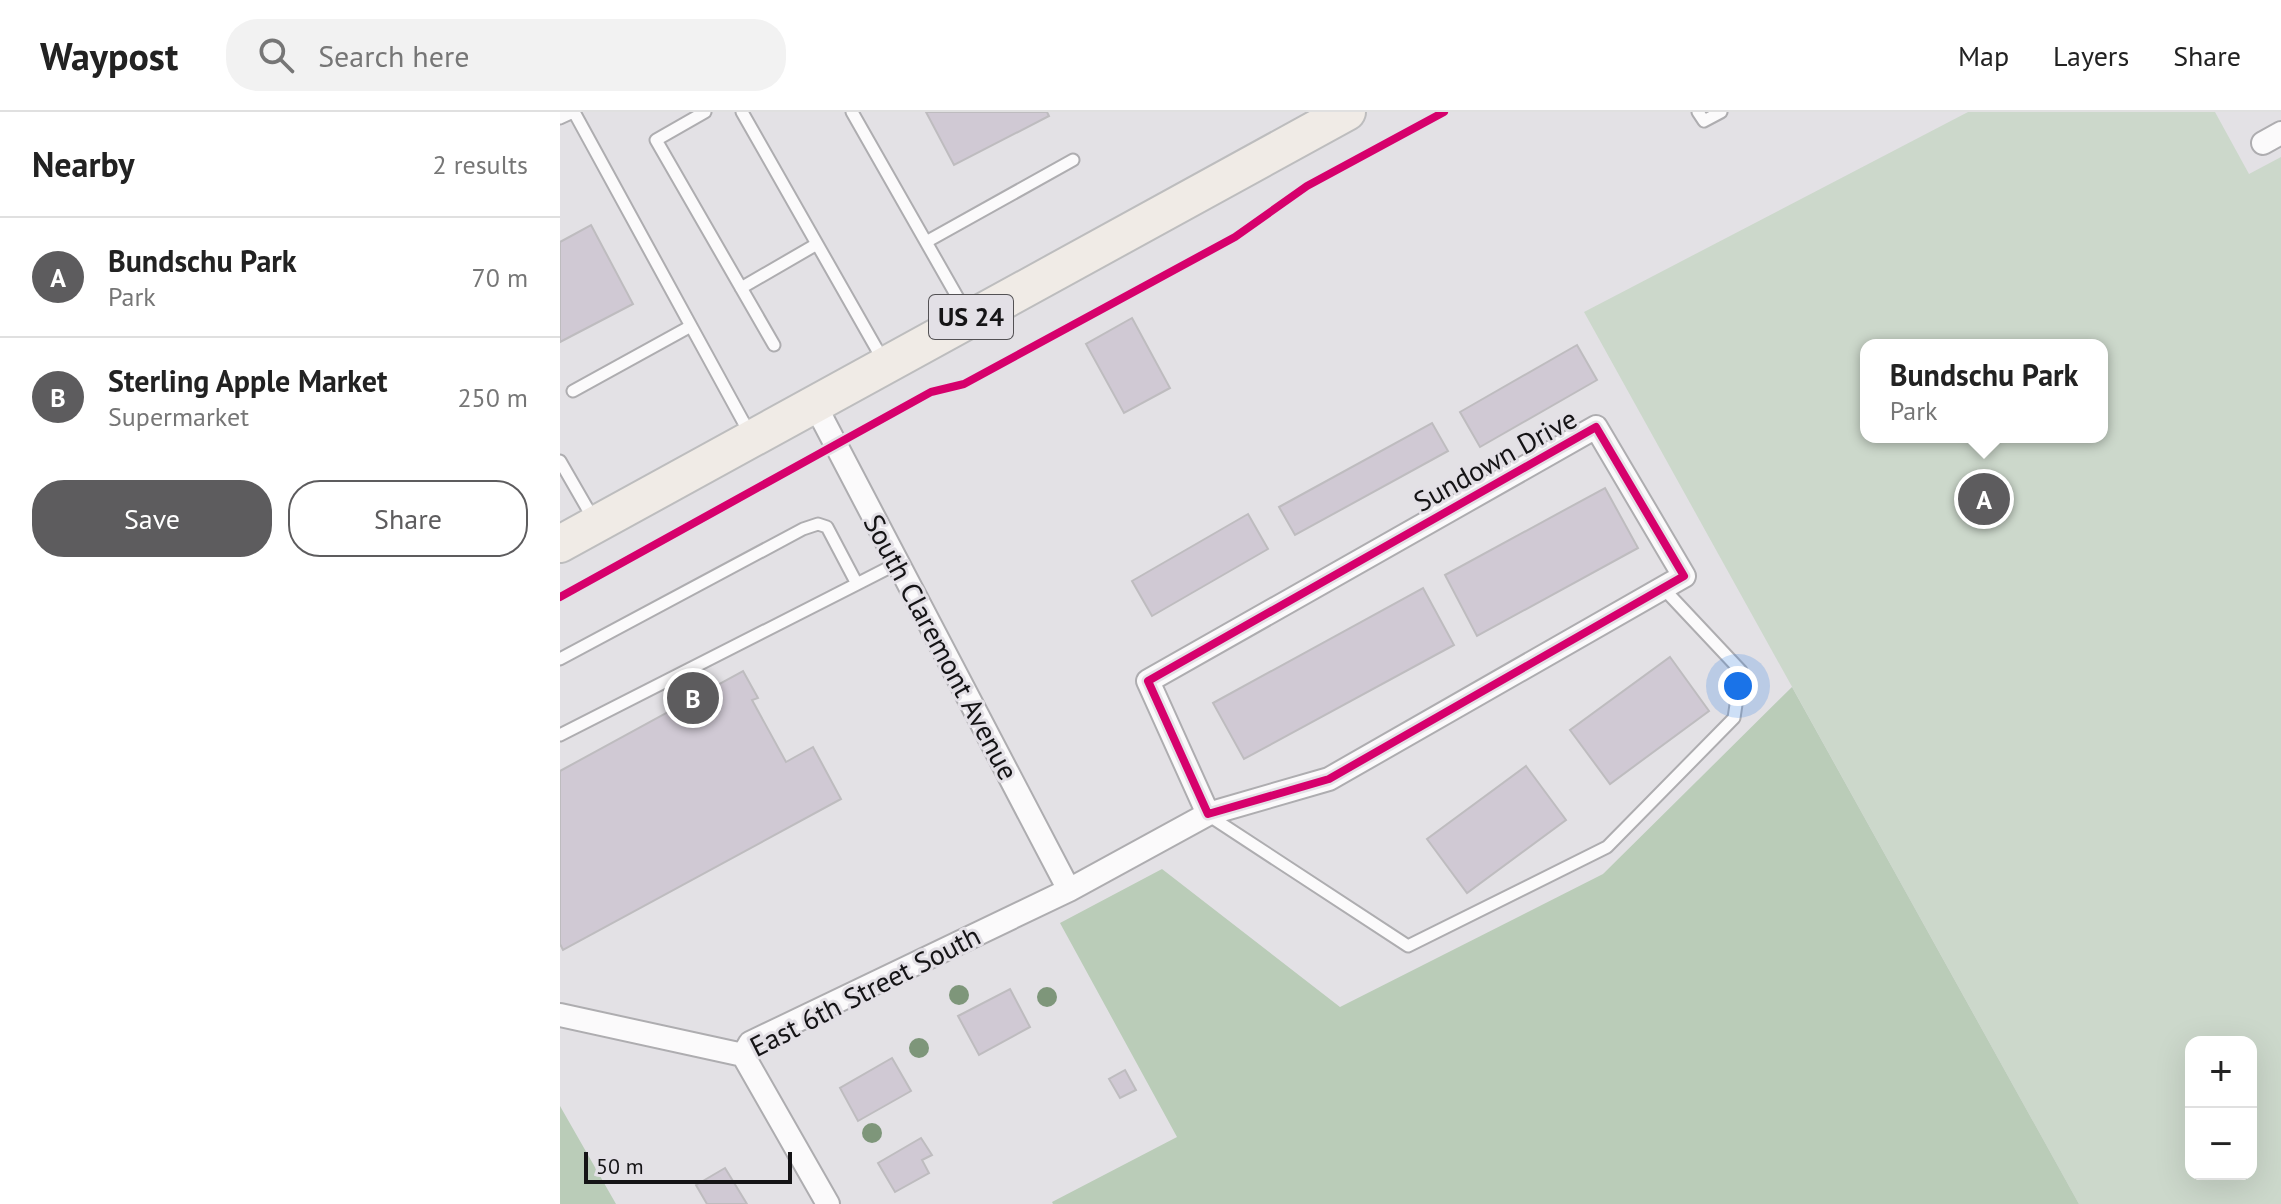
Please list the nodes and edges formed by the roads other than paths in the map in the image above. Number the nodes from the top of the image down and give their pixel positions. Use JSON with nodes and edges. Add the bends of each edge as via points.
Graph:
{"nodes":[{"id":1,"x":574,"y":112,"type":"edge"},
{"id":2,"x":705,"y":112,"type":"edge"},
{"id":3,"x":742,"y":112,"type":"edge"},
{"id":4,"x":852,"y":112,"type":"edge"},
{"id":5,"x":1347,"y":112,"type":"edge"},
{"id":6,"x":1698,"y":112,"type":"edge"},
{"id":7,"x":1721,"y":112,"type":"edge"},
{"id":8,"x":560,"y":118,"type":"edge"},
{"id":9,"x":1073,"y":160,"type":"dead end"},
{"id":10,"x":926,"y":242,"type":"junction"},
{"id":11,"x":817,"y":244,"type":"junction"},
{"id":12,"x":741,"y":288,"type":"junction"},
{"id":13,"x":970,"y":318,"type":"junction"},
{"id":14,"x":691,"y":326,"type":"junction"},
{"id":15,"x":774,"y":345,"type":"dead end"},
{"id":16,"x":885,"y":364,"type":"junction"},
{"id":17,"x":573,"y":391,"type":"dead end"},
{"id":18,"x":814,"y":403,"type":"junction"},
{"id":19,"x":752,"y":438,"type":"junction"},
{"id":20,"x":560,"y":461,"type":"edge"},
{"id":21,"x":596,"y":524,"type":"junction"},
{"id":22,"x":560,"y":544,"type":"edge"},
{"id":23,"x":898,"y":563,"type":"junction"},
{"id":24,"x":857,"y":584,"type":"junction"},
{"id":25,"x":1663,"y":588,"type":"junction"},
{"id":26,"x":560,"y":659,"type":"edge"},
{"id":27,"x":560,"y":735,"type":"edge"},
{"id":28,"x":1208,"y":814,"type":"junction"},
{"id":29,"x":1069,"y":890,"type":"junction"},
{"id":30,"x":560,"y":1015,"type":"edge"},
{"id":31,"x":743,"y":1055,"type":"junction"},
{"id":32,"x":828,"y":1204,"type":"edge"}],
"edges":[{"from":1,"to":8,"type":"lane"},
{"from":1,"to":14,"type":"lane"},
{"from":2,"to":12,"type":"lane","via":[[656,140]]},
{"from":3,"to":11,"type":"lane"},
{"from":4,"to":10,"type":"lane"},
{"from":5,"to":13,"type":"main road","number":"US 24"},
{"from":6,"to":7,"type":"lane","via":[[1704,121]]},
{"from":9,"to":10,"type":"lane"},
{"from":10,"to":13,"type":"lane"},
{"from":11,"to":12,"type":"lane"},
{"from":11,"to":16,"type":"lane"},
{"from":12,"to":15,"type":"lane"},
{"from":13,"to":16,"type":"main road","number":"US 24"},
{"from":14,"to":17,"type":"lane"},
{"from":14,"to":19,"type":"lane"},
{"from":16,"to":18,"type":"main road","number":"US 24"},
{"from":18,"to":19,"type":"main road","number":"US 24"},
{"from":18,"to":23,"type":"street","name":"South Claremont Avenue"},
{"from":19,"to":21,"type":"main road","number":"US 24"},
{"from":20,"to":21,"type":"lane"},
{"from":21,"to":22,"type":"main road","number":"US 24"},
{"from":23,"to":24,"type":"lane"},
{"from":23,"to":29,"type":"street","name":"South Claremont Avenue"},
{"from":24,"to":26,"type":"lane","via":[[827,527],[818,524]]},
{"from":24,"to":27,"type":"lane"},
{"from":25,"to":28,"type":"street","via":[[1329,779]]},
{"from":25,"to":28,"type":"lane","via":[[1741,671],[1734,718],[1607,847],[1408,946]]},
{"from":25,"to":28,"type":"street","name":"Sundown Drive","via":[[1684,576],[1596,427],[1148,681]]},
{"from":28,"to":29,"type":"street"},
{"from":29,"to":31,"type":"street","name":"East 6th Street South","via":[[750,1043]]},
{"from":30,"to":31,"type":"street","name":"East 6th Street South"},
{"from":31,"to":32,"type":"street"}]}
